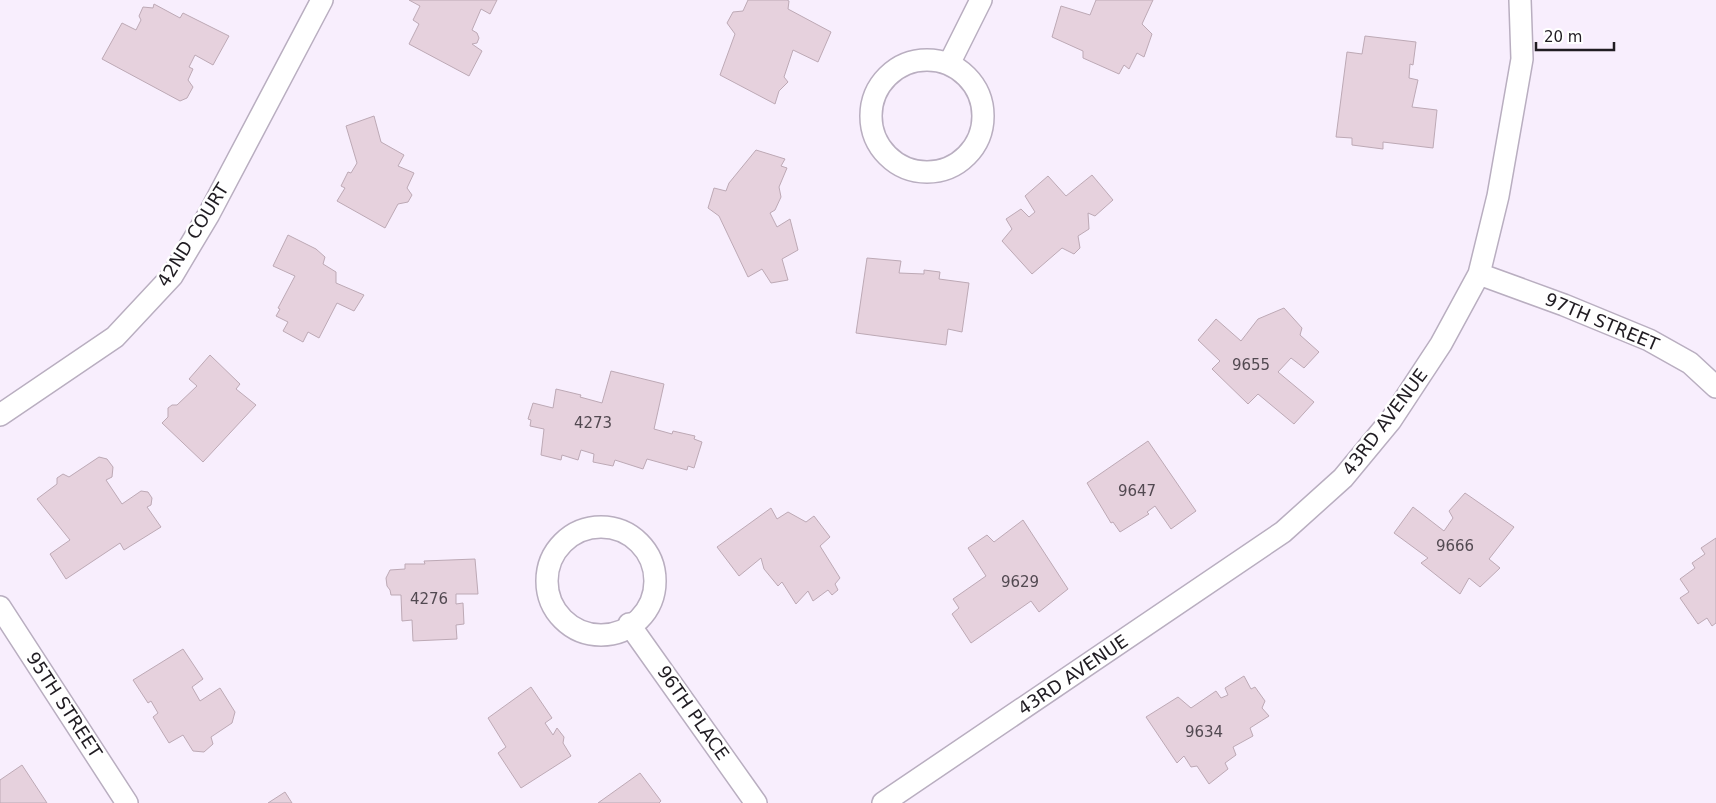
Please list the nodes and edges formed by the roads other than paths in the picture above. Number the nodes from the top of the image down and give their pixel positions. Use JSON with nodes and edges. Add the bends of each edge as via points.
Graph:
{"nodes":[{"id":1,"x":322,"y":0,"type":"edge"},
{"id":2,"x":981,"y":0,"type":"edge"},
{"id":3,"x":1520,"y":0,"type":"edge"},
{"id":4,"x":949,"y":64,"type":"junction"},
{"id":5,"x":1479,"y":274,"type":"junction"},
{"id":6,"x":1716,"y":387,"type":"edge"},
{"id":7,"x":0,"y":415,"type":"edge"},
{"id":8,"x":0,"y":607,"type":"edge"},
{"id":9,"x":630,"y":624,"type":"junction"},
{"id":10,"x":127,"y":803,"type":"edge"},
{"id":11,"x":756,"y":803,"type":"edge"},
{"id":12,"x":883,"y":803,"type":"edge"}],
"edges":[{"from":1,"to":7,"type":"street","name":"42ND COURT","via":[[209,214],[172,276],[115,337]]},
{"from":2,"to":4,"type":"street"},
{"from":3,"to":5,"type":"street","name":"43RD AVENUE","via":[[1522,59],[1498,196]]},
{"from":4,"to":4,"type":"street","via":[[931,60],[911,62],[894,70],[880,84],[872,101],[870,120],[874,139],[886,156],[901,167],[918,173],[936,173],[953,167],[968,156],[978,141],[983,124],[976,89],[965,74]]},
{"from":5,"to":6,"type":"street","name":"97TH STREET","via":[[1564,304],[1648,340],[1690,363]]},
{"from":5,"to":12,"type":"street","name":"43RD AVENUE","via":[[1441,344],[1391,420],[1324,496],[1283,532]]},
{"from":8,"to":10,"type":"street","name":"95TH STREET"},
{"from":9,"to":9,"type":"street","via":[[644,614],[653,598],[655,579],[652,561],[628,534],[610,528],[592,528],[575,533],[562,544],[549,567],[548,592],[554,609],[580,631],[598,635],[615,634]]},
{"from":9,"to":11,"type":"street","name":"96TH PLACE"}]}
